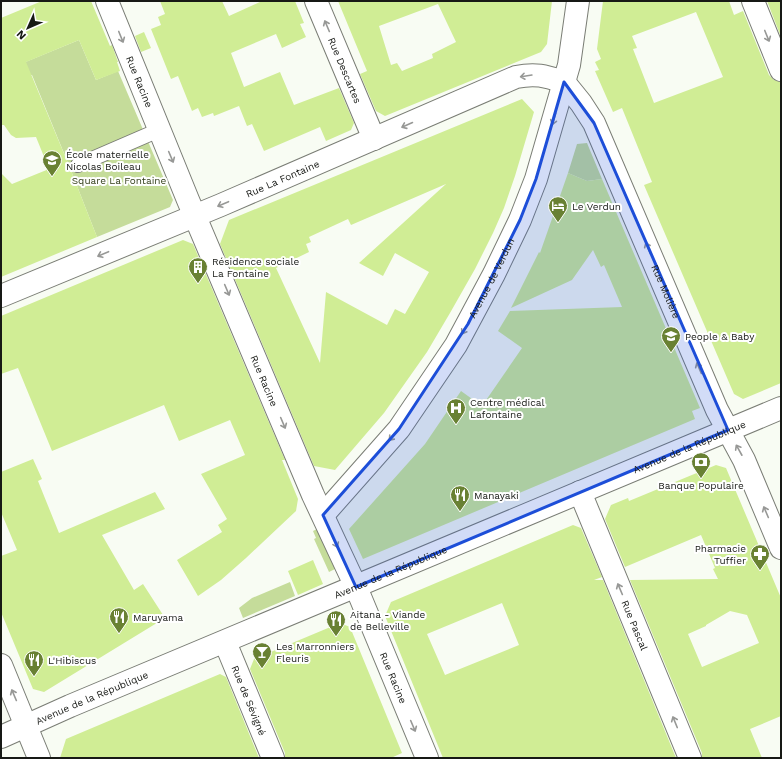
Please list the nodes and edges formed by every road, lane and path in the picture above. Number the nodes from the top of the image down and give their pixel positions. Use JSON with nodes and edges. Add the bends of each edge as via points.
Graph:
{"nodes":[{"id":1,"x":107,"y":1,"type":"edge"},
{"id":2,"x":316,"y":1,"type":"edge"},
{"id":3,"x":578,"y":1,"type":"edge"},
{"id":4,"x":753,"y":1,"type":"edge"},
{"id":5,"x":781,"y":70,"type":"edge"},
{"id":6,"x":564,"y":82,"type":"junction"},
{"id":7,"x":159,"y":130,"type":"junction"},
{"id":8,"x":374,"y":139,"type":"junction"},
{"id":9,"x":78,"y":165,"type":"dead end"},
{"id":10,"x":195,"y":216,"type":"junction"},
{"id":11,"x":1,"y":296,"type":"edge"},
{"id":12,"x":781,"y":408,"type":"edge"},
{"id":13,"x":728,"y":430,"type":"junction"},
{"id":14,"x":580,"y":492,"type":"junction"},
{"id":15,"x":323,"y":515,"type":"junction"},
{"id":16,"x":781,"y":548,"type":"edge"},
{"id":17,"x":356,"y":587,"type":"junction"},
{"id":18,"x":225,"y":642,"type":"junction"},
{"id":19,"x":1,"y":665,"type":"edge"},
{"id":20,"x":26,"y":726,"type":"junction"},
{"id":21,"x":1,"y":737,"type":"edge"},
{"id":22,"x":39,"y":758,"type":"edge"},
{"id":23,"x":274,"y":758,"type":"edge"},
{"id":24,"x":427,"y":758,"type":"edge"},
{"id":25,"x":690,"y":758,"type":"edge"}],
"edges":[{"from":1,"to":7,"type":"street","name":"Rue Racine","one_way":true},
{"from":8,"to":2,"type":"street","name":"Rue Descartes","one_way":true},
{"from":3,"to":6,"type":"street","name":"Avenue de Verdun","via":[[569,65]]},
{"from":4,"to":5,"type":"street","one_way":true},
{"from":6,"to":8,"type":"street","name":"Rue La Fontaine","one_way":true,"via":[[531,74],[516,77]]},
{"from":13,"to":6,"type":"street","name":"Rue Molière","one_way":true,"via":[[717,410],[594,123]]},
{"from":6,"to":15,"type":"street","name":"Avenue de Verdun","one_way":true,"via":[[534,186],[468,324],[399,429]]},
{"from":7,"to":9,"type":"lane"},
{"from":7,"to":10,"type":"street","name":"Rue Racine","one_way":true},
{"from":8,"to":10,"type":"street","name":"Rue La Fontaine","one_way":true},
{"from":10,"to":11,"type":"street","name":"Rue La Fontaine","one_way":true},
{"from":10,"to":15,"type":"street","name":"Rue Racine","one_way":true},
{"from":12,"to":13,"type":"street","name":"Avenue de la République"},
{"from":13,"to":14,"type":"street","name":"Avenue de la République"},
{"from":16,"to":13,"type":"street","name":"Rue Molière","one_way":true,"via":[[744,460]]},
{"from":14,"to":17,"type":"street","name":"Avenue de la République"},
{"from":25,"to":14,"type":"street","name":"Rue Pascal","one_way":true},
{"from":15,"to":17,"type":"street","name":"Rue Racine","one_way":true},
{"from":17,"to":18,"type":"street","name":"Avenue de la République"},
{"from":17,"to":24,"type":"street","name":"Rue Racine","one_way":true},
{"from":18,"to":20,"type":"street","name":"Avenue de la République"},
{"from":18,"to":23,"type":"street","name":"Rue de Sévigné"},
{"from":20,"to":19,"type":"street","one_way":true},
{"from":20,"to":21,"type":"street","name":"Avenue de la République"},
{"from":20,"to":22,"type":"street"}]}
